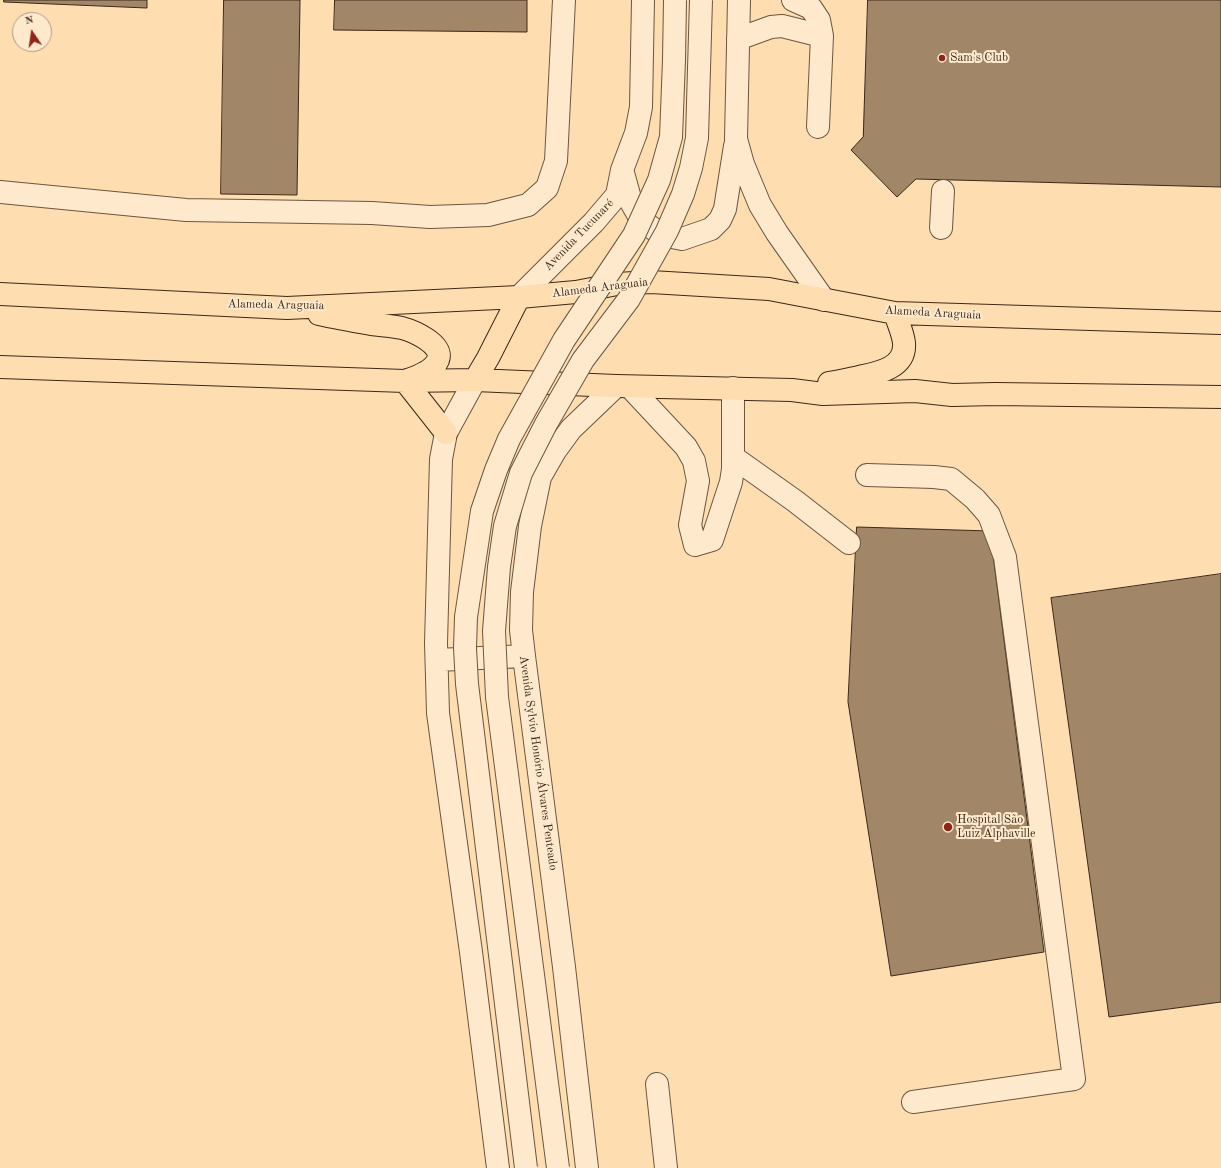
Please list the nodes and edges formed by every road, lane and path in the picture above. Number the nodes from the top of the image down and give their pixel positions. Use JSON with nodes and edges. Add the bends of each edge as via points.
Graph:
{"nodes":[{"id":1,"x":564,"y":0,"type":"edge"},
{"id":2,"x":643,"y":0,"type":"edge"},
{"id":3,"x":675,"y":0,"type":"edge"},
{"id":4,"x":701,"y":0,"type":"edge"},
{"id":5,"x":739,"y":0,"type":"edge"},
{"id":6,"x":793,"y":0,"type":"edge"},
{"id":7,"x":822,"y":36,"type":"junction"},
{"id":8,"x":738,"y":39,"type":"junction"},
{"id":9,"x":818,"y":127,"type":"dead end"},
{"id":10,"x":736,"y":139,"type":"junction"},
{"id":11,"x":622,"y":170,"type":"junction"},
{"id":12,"x":943,"y":190,"type":"dead end"},
{"id":13,"x":0,"y":192,"type":"edge"},
{"id":14,"x":941,"y":228,"type":"dead end"},
{"id":15,"x":0,"y":294,"type":"edge"},
{"id":16,"x":519,"y":297,"type":"junction"},
{"id":17,"x":824,"y":300,"type":"junction"},
{"id":18,"x":287,"y":308,"type":"junction"},
{"id":19,"x":895,"y":313,"type":"junction"},
{"id":20,"x":1221,"y":323,"type":"edge"},
{"id":21,"x":0,"y":367,"type":"edge"},
{"id":22,"x":476,"y":380,"type":"junction"},
{"id":23,"x":405,"y":381,"type":"junction"},
{"id":24,"x":623,"y":386,"type":"junction"},
{"id":25,"x":733,"y":388,"type":"junction"},
{"id":26,"x":792,"y":390,"type":"junction"},
{"id":27,"x":1221,"y":397,"type":"edge"},
{"id":28,"x":446,"y":433,"type":"junction"},
{"id":29,"x":733,"y":457,"type":"junction"},
{"id":30,"x":867,"y":475,"type":"dead end"},
{"id":31,"x":849,"y":543,"type":"dead end"},
{"id":32,"x":524,"y":656,"type":"junction"},
{"id":33,"x":437,"y":660,"type":"junction"},
{"id":34,"x":657,"y":1084,"type":"dead end"},
{"id":35,"x":913,"y":1102,"type":"dead end"},
{"id":36,"x":498,"y":1168,"type":"edge"},
{"id":37,"x":526,"y":1168,"type":"edge"},
{"id":38,"x":558,"y":1168,"type":"edge"},
{"id":39,"x":587,"y":1168,"type":"edge"},
{"id":40,"x":666,"y":1168,"type":"edge"}],
"edges":[{"from":1,"to":13,"type":"street","via":[[556,161],[547,188],[528,204],[488,215],[430,217],[372,213],[186,210]]},
{"from":2,"to":11,"type":"street","name":"Avenida Tucunaré","via":[[640,107],[636,133]]},
{"from":3,"to":37,"type":"street","bridge":true,"via":[[671,137],[659,180],[634,235],[564,340],[509,439],[482,511],[466,616],[467,684]]},
{"from":4,"to":38,"type":"street","bridge":true,"via":[[698,138],[683,194],[667,231],[629,299],[583,360],[521,473],[505,526],[499,567],[494,631],[497,697]]},
{"from":5,"to":8,"type":"street"},
{"from":6,"to":7,"type":"street","via":[[811,8],[819,20]]},
{"from":7,"to":8,"type":"street","via":[[782,26],[771,27]]},
{"from":7,"to":9,"type":"street"},
{"from":8,"to":10,"type":"street"},
{"from":10,"to":11,"type":"street","via":[[725,209],[720,220],[711,229],[682,239],[662,235],[642,220],[631,202]]},
{"from":10,"to":17,"type":"street","via":[[747,177],[760,205]]},
{"from":11,"to":16,"type":"street","name":"Avenida Tucunaré","via":[[617,195],[594,222]]},
{"from":12,"to":14,"type":"street"},
{"from":15,"to":18,"type":"main road","name":"Alameda Araguaia"},
{"from":16,"to":17,"type":"main road","name":"Alameda Araguaia","via":[[576,292],[616,284],[652,282],[769,289]]},
{"from":16,"to":18,"type":"main road","name":"Alameda Araguaia"},
{"from":16,"to":22,"type":"main road"},
{"from":17,"to":19,"type":"main road","name":"Alameda Araguaia"},
{"from":18,"to":23,"type":"main road","via":[[402,328],[430,342],[439,354],[438,360],[426,372]]},
{"from":19,"to":20,"type":"main road","name":"Alameda Araguaia"},
{"from":19,"to":26,"type":"main road","via":[[904,344],[901,356],[894,365],[881,372]]},
{"from":21,"to":23,"type":"main road"},
{"from":22,"to":23,"type":"main road"},
{"from":22,"to":24,"type":"main road"},
{"from":22,"to":28,"type":"street"},
{"from":23,"to":28,"type":"main road"},
{"from":24,"to":25,"type":"main road"},
{"from":24,"to":29,"type":"street","via":[[686,447],[694,461],[698,481],[690,525],[695,545],[712,540],[731,482]]},
{"from":24,"to":32,"type":"street","name":"Avenida Sylvio Honório Álvares Penteado","via":[[571,429],[555,450],[540,477],[530,526],[522,592],[521,630]]},
{"from":25,"to":26,"type":"main road"},
{"from":25,"to":29,"type":"street"},
{"from":26,"to":27,"type":"main road","via":[[823,394],[915,391],[952,395]]},
{"from":28,"to":33,"type":"street","via":[[441,459]]},
{"from":29,"to":31,"type":"street"},
{"from":30,"to":35,"type":"street","via":[[951,479],[975,498],[989,515],[1004,557],[1074,1079]]},
{"from":32,"to":33,"type":"street"},
{"from":32,"to":39,"type":"street","name":"Avenida Sylvio Honório Álvares Penteado"},
{"from":33,"to":36,"type":"street","via":[[438,713]]},
{"from":34,"to":40,"type":"street"}]}
